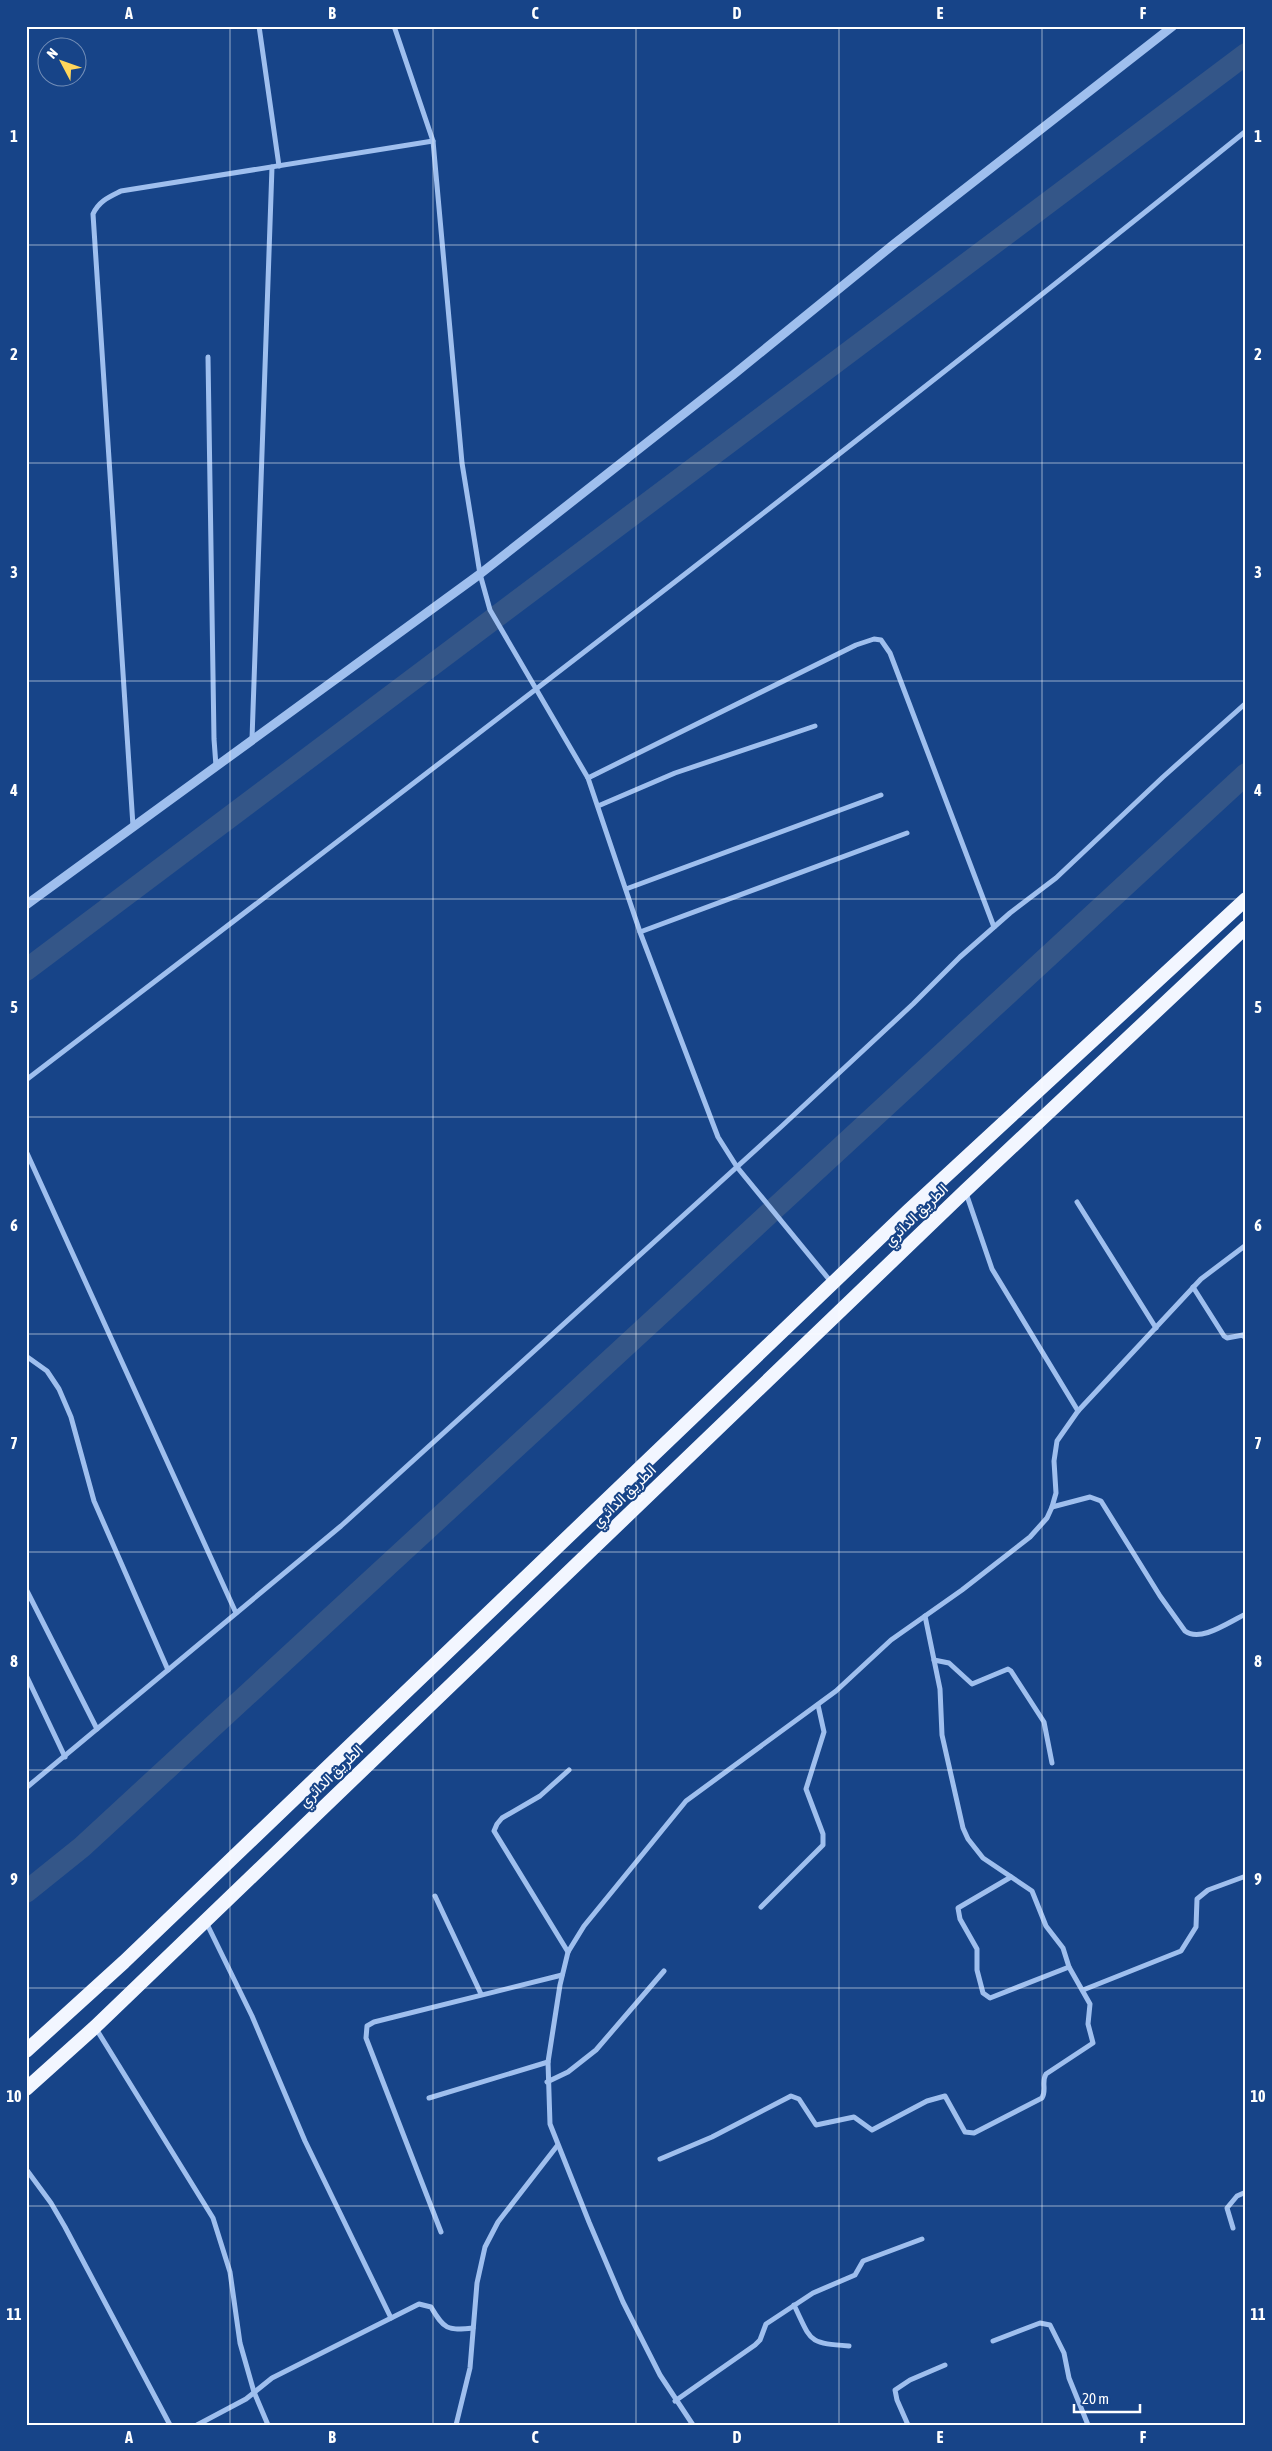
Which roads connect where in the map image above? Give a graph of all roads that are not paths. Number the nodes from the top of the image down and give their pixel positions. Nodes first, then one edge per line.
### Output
1 (259, 26) edge
2 (394, 26) edge
3 (1172, 26) edge
4 (1246, 131) edge
5 (433, 141) junction
6 (279, 166) junction
7 (272, 167) junction
8 (208, 357) dead end
9 (480, 574) junction
10 (536, 689) junction
11 (1246, 703) edge
12 (815, 726) dead end
13 (252, 739) junction
14 (216, 766) junction
15 (588, 778) junction
16 (881, 795) dead end
17 (598, 806) junction
18 (133, 826) junction
19 (907, 832) dead end
20 (626, 889) junction
21 (1246, 899) edge
22 (26, 905) edge
23 (994, 927) junction
24 (1246, 927) edge
25 (640, 932) junction
26 (26, 1080) edge
27 (26, 1151) edge
28 (737, 1167) junction
29 (965, 1190) junction
30 (1077, 1202) dead end
31 (1246, 1245) edge
32 (833, 1284) junction
33 (1192, 1287) junction
34 (1156, 1328) junction
35 (1246, 1338) edge
36 (26, 1356) edge
37 (1078, 1411) junction
38 (1052, 1507) junction
39 (26, 1589) edge
40 (236, 1613) junction
41 (1246, 1614) edge
42 (925, 1616) junction
43 (934, 1660) junction
44 (168, 1670) junction
45 (26, 1676) edge
46 (818, 1705) junction
47 (97, 1729) junction
48 (64, 1757) junction
49 (1052, 1763) dead end
50 (568, 1770) dead end
51 (26, 1788) edge
52 (1246, 1876) edge
53 (1010, 1877) junction
54 (434, 1896) dead end
55 (762, 1907) dead end
56 (206, 1921) junction
57 (568, 1952) junction
58 (1070, 1967) junction
59 (664, 1971) dead end
60 (562, 1974) junction
61 (1084, 1990) junction
62 (481, 1994) junction
63 (95, 2027) junction
64 (26, 2051) edge
65 (548, 2062) junction
66 (547, 2082) junction
67 (26, 2089) edge
68 (429, 2098) dead end
69 (557, 2146) junction
70 (660, 2159) dead end
71 (26, 2169) edge
72 (1246, 2192) edge
73 (1233, 2228) dead end
74 (441, 2232) dead end
75 (922, 2239) dead end
76 (794, 2305) junction
77 (390, 2318) junction
78 (473, 2328) junction
79 (993, 2341) dead end
80 (849, 2346) dead end
81 (945, 2365) dead end
82 (254, 2392) junction
83 (675, 2401) junction
84 (170, 2425) edge
85 (197, 2425) edge
86 (268, 2425) edge
87 (456, 2425) edge
88 (692, 2425) edge
89 (908, 2425) edge
90 (1088, 2425) edge

1 - 6 street
2 - 5 street
3 - 9 street
4 - 10 street
5 - 6 street
5 - 9 street
6 - 7 street
7 - 13 street
7 - 18 street
8 - 14 street
9 - 10 street
9 - 13 street
10 - 15 street
10 - 26 street
11 - 23 street
12 - 17 street
13 - 14 street
14 - 18 street
15 - 17 street
15 - 23 street
16 - 20 street
17 - 20 street
18 - 22 street
19 - 25 street
20 - 25 street
21 - 32 highway, الطريق الدائري
23 - 28 street
24 - 29 highway, الطريق الدائري
25 - 28 street
27 - 40 street
28 - 32 street
28 - 40 street
29 - 37 street
29 - 56 highway, الطريق الدائري
30 - 34 street
31 - 33 street
32 - 64 highway, الطريق الدائري
33 - 34 street
33 - 35 street
34 - 37 street
36 - 44 street
37 - 38 street
38 - 41 street
38 - 42 street
39 - 47 street
40 - 44 street
42 - 43 street
42 - 46 street
43 - 49 street
43 - 53 street
44 - 47 street
45 - 48 street
46 - 55 street
46 - 57 street
47 - 48 street
48 - 51 street
50 - 57 street
52 - 61 street
53 - 58 street
53 - 58 street
54 - 62 street
56 - 63 highway, الطريق الدائري
56 - 77 street
57 - 60 street
58 - 61 street
59 - 66 street
60 - 62 street
60 - 65 street
61 - 70 street
62 - 74 street
63 - 67 highway, الطريق الدائري
63 - 82 street
65 - 66 street
65 - 68 street
66 - 69 street
69 - 78 street
69 - 83 street
71 - 84 street
72 - 73 street
75 - 76 street
76 - 80 street
76 - 83 street
77 - 78 street
77 - 82 street
78 - 87 street
79 - 90 street
81 - 89 street
82 - 85 street
82 - 86 street
83 - 88 street

